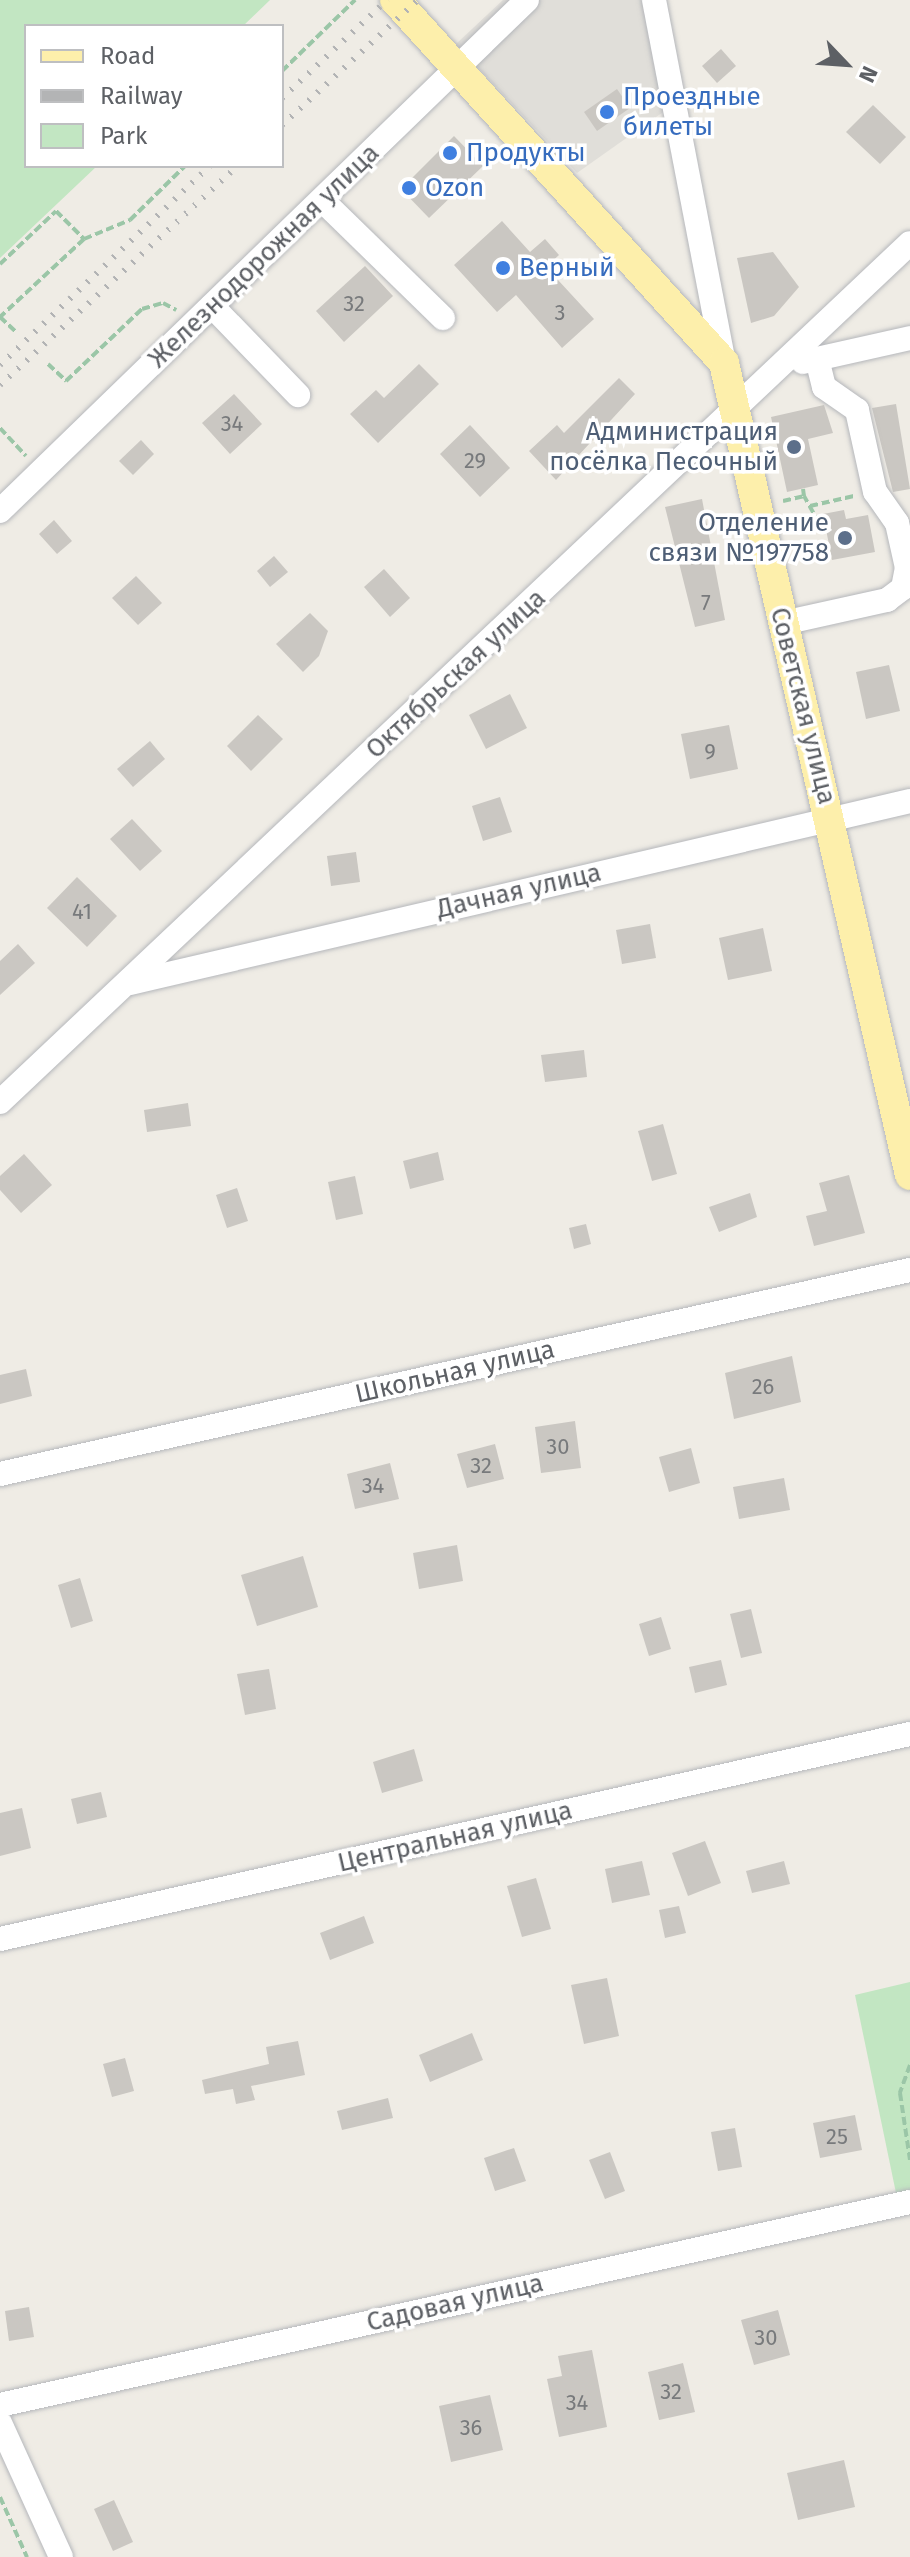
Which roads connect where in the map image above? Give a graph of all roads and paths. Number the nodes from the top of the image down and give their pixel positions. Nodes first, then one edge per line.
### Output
1 (355, 0) edge
2 (527, 0) edge
3 (650, 2) edge
4 (400, 6) edge
5 (456, 68) junction
6 (284, 69) edge
7 (183, 168) edge
8 (322, 200) junction
9 (84, 239) junction
10 (910, 243) edge
11 (0, 264) edge
12 (204, 313) junction
13 (443, 318) dead end
14 (16, 332) dead end
15 (910, 338) edge
16 (817, 359) junction
17 (724, 363) junction
18 (48, 364) dead end
19 (775, 369) junction
20 (298, 395) dead end
21 (734, 411) junction
22 (0, 428) edge
23 (41, 472) junction
24 (803, 489) dead end
25 (875, 492) junction
26 (804, 496) junction
27 (783, 501) dead end
28 (810, 506) junction
29 (0, 511) edge
30 (789, 530) dead end
31 (783, 623) junction
32 (910, 801) edge
33 (830, 817) junction
34 (128, 984) junction
35 (0, 1102) edge
36 (910, 1175) edge
37 (910, 1270) edge
38 (0, 1474) edge
39 (910, 1734) edge
40 (0, 1939) edge
41 (910, 2065) edge
42 (910, 2160) edge
43 (910, 2202) edge
44 (0, 2405) edge
45 (0, 2423) edge
46 (0, 2497) edge
47 (27, 2557) edge
48 (61, 2557) edge

1 - 6 path
2 - 5 street, Железнодорожная улица
3 - 17 street, Советская улица
4 - 5 main road
5 - 8 street, Железнодорожная улица
5 - 17 main road
7 - 9 path
8 - 12 street, Железнодорожная улица
8 - 13 street
9 - 11 path
9 - 14 path
10 - 19 street, Октябрьская улица
12 - 18 path
12 - 20 street
12 - 23 street, Железнодорожная улица
15 - 16 street
16 - 19 street
16 - 25 street
17 - 21 main road, Советская улица
19 - 21 street, Октябрьская улица
21 - 31 main road, Советская улица
21 - 34 street, Октябрьская улица
22 - 23 path
23 - 29 street, Железнодорожная улица
24 - 26 path
25 - 28 path
25 - 31 street
26 - 27 path
26 - 28 path
28 - 30 path
31 - 33 main road, Советская улица
32 - 33 street, Дачная улица
33 - 34 street, Дачная улица
33 - 36 main road, Советская улица
34 - 35 street, Октябрьская улица
37 - 38 street, Школьная улица
39 - 40 street, Центральная улица
41 - 42 path
43 - 44 street, Садовая улица
45 - 48 street
46 - 47 path

